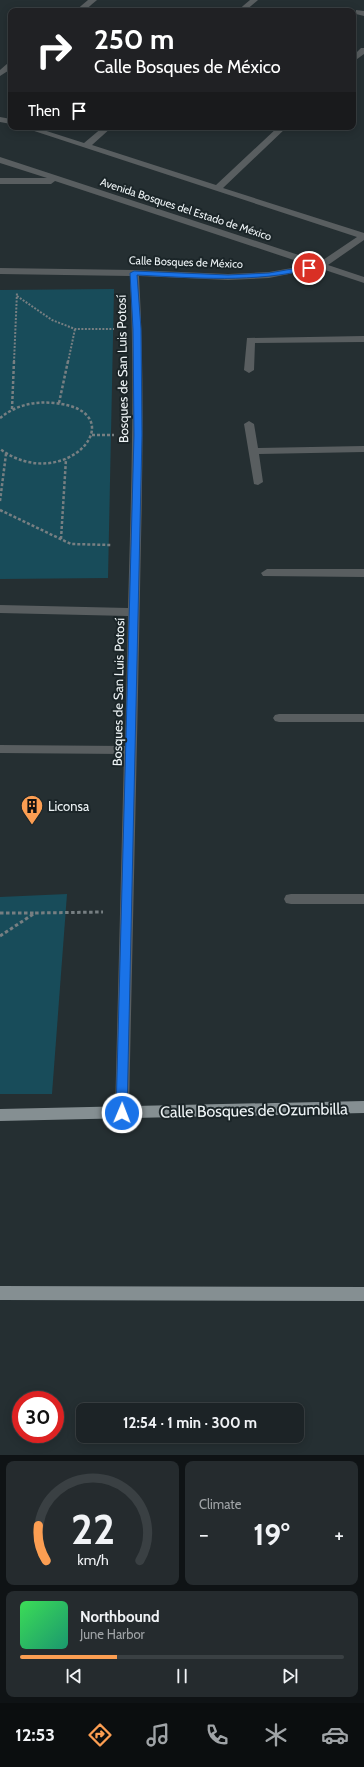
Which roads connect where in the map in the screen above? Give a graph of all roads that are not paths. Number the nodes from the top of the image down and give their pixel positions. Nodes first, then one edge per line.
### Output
1 (93, 0) edge
2 (254, 0) edge
3 (83, 8) edge
4 (245, 8) edge
5 (364, 50) edge
6 (356, 57) edge
7 (8, 67) edge
8 (0, 74) edge
9 (35, 130) edge
10 (105, 130) edge
11 (279, 130) edge
12 (86, 146) junction
13 (0, 160) edge
14 (0, 181) edge
15 (61, 181) junction
16 (218, 188) junction
17 (364, 236) edge
18 (322, 265) junction
19 (0, 271) edge
20 (134, 273) junction
21 (364, 280) edge
22 (364, 339) edge
23 (249, 370) dead end
24 (249, 424) dead end
25 (364, 449) edge
26 (253, 451) junction
27 (258, 482) dead end
28 (267, 573) dead end
29 (364, 573) edge
30 (0, 609) edge
31 (134, 612) junction
32 (279, 718) dead end
33 (364, 718) edge
34 (0, 749) edge
35 (131, 750) junction
36 (291, 899) dead end
37 (364, 899) edge
38 (364, 1107) edge
39 (122, 1113) junction
40 (0, 1115) edge
41 (0, 1293) edge
42 (364, 1294) edge

1 - 3 street
2 - 4 street
5 - 6 street
7 - 8 street
9 - 12 street
10 - 12 street
11 - 16 street
12 - 16 street
13 - 15 street, Avenida Bosques del Estado de México
14 - 15 street
15 - 18 street, Avenida Bosques del Estado de México
16 - 17 street
17 - 18 street
18 - 20 street, Calle Bosques de México
18 - 21 street, Avenida Bosques del Estado de México
19 - 20 street, Calle Bosques de México
20 - 31 street, Bosques de San Luis Potosí
22 - 23 street
24 - 26 street
25 - 26 street
26 - 27 street
28 - 29 street
30 - 31 street
31 - 35 street, Bosques de San Luis Potosí
32 - 33 street
34 - 35 street
35 - 39 street, Bosques de San Luis Potosí
36 - 37 street
38 - 39 main road, Calle Bosques de Ozumbilla
39 - 40 main road, Calle Bosques de Ozumbilla
41 - 42 main road

